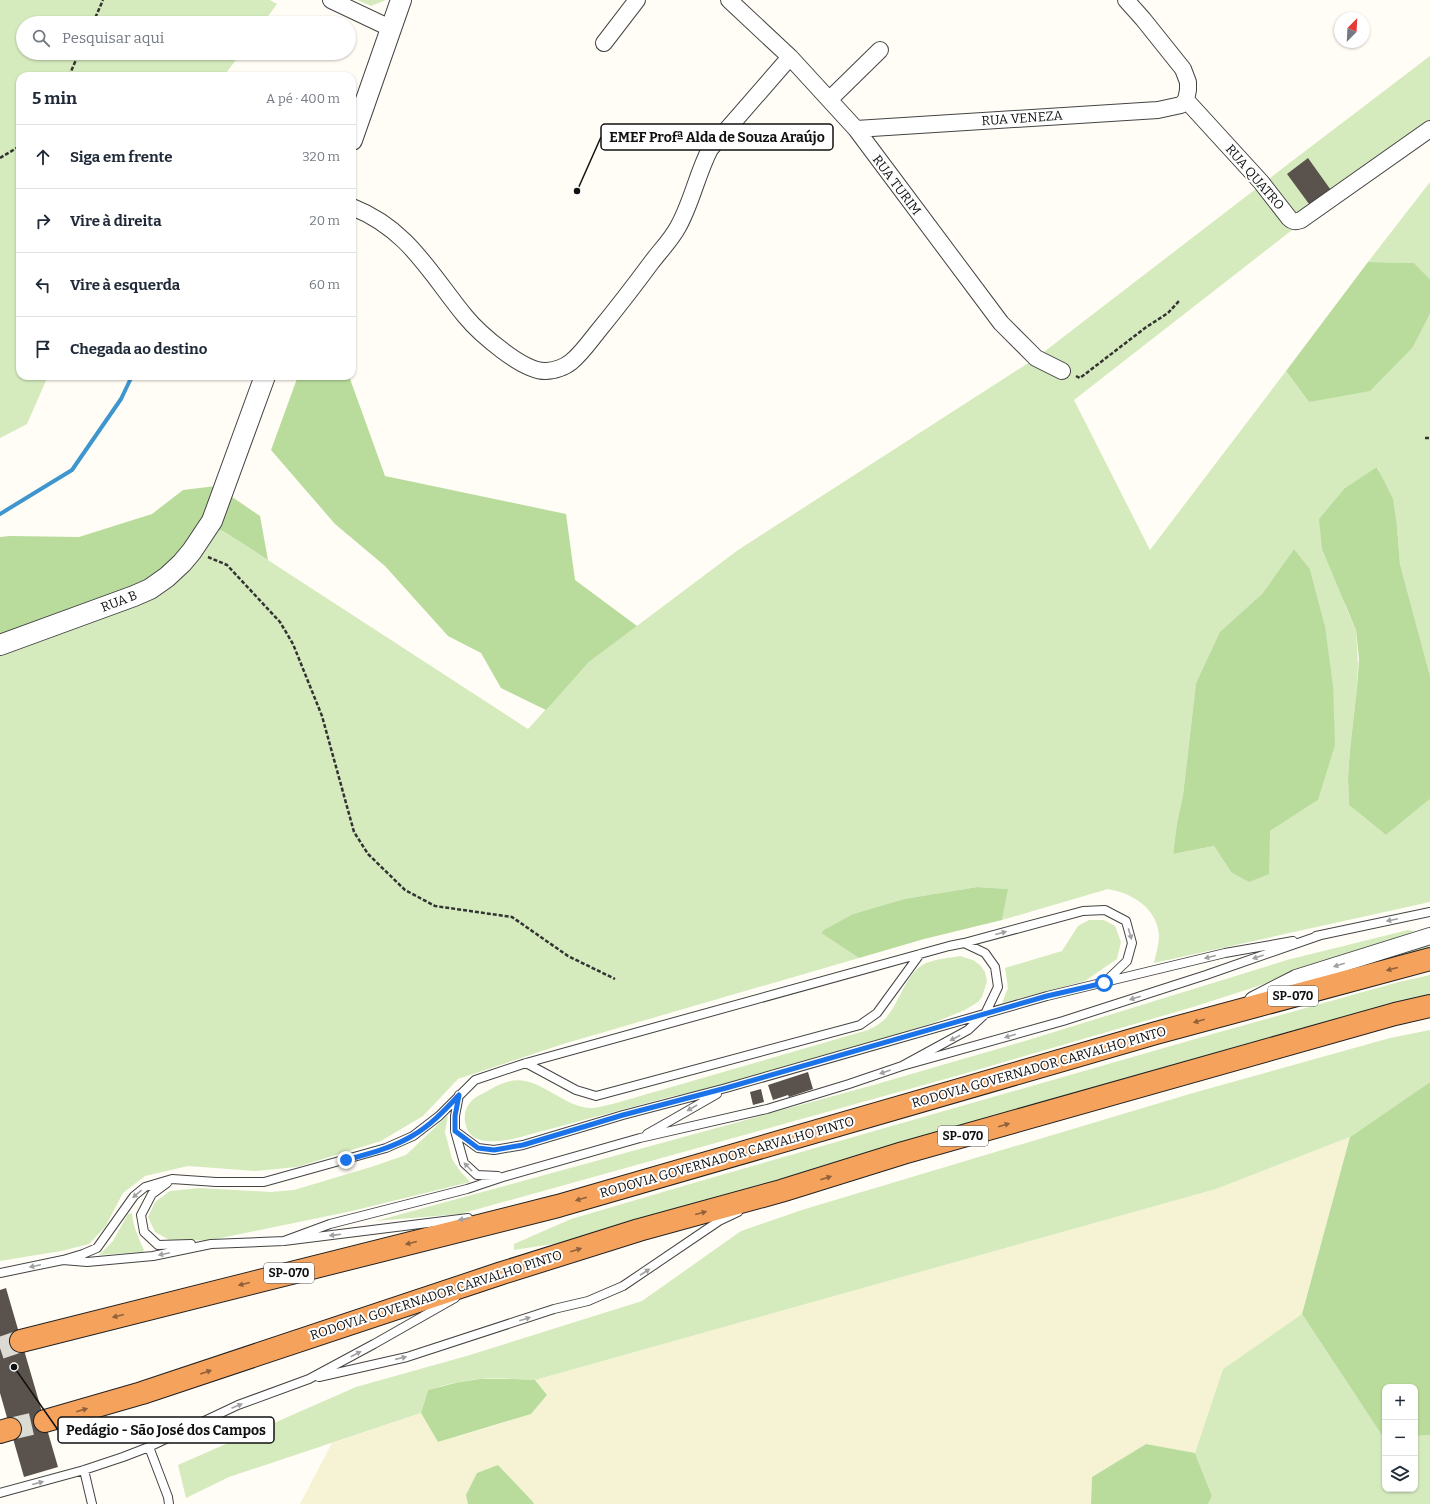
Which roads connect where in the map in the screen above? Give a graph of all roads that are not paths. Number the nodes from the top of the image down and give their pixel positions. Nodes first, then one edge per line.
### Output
1 (331, 0) edge
2 (401, 0) edge
3 (637, 0) edge
4 (728, 0) edge
5 (1126, 0) edge
6 (390, 28) junction
7 (604, 43) dead end
8 (880, 50) dead end
9 (790, 57) junction
10 (830, 100) junction
11 (1186, 100) junction
12 (356, 128) edge
13 (856, 129) junction
14 (1430, 129) edge
15 (356, 209) edge
16 (1062, 371) road end
17 (264, 380) edge
18 (0, 645) edge
19 (1430, 912) edge
20 (1321, 936) junction
21 (1430, 936) edge
22 (964, 943) junction
23 (920, 954) junction
24 (1430, 959) edge
25 (1104, 983) junction
26 (1430, 1006) edge
27 (986, 1014) junction
28 (1225, 1014) junction
29 (526, 1063) junction
30 (902, 1066) junction
31 (726, 1088) junction
32 (459, 1095) junction
33 (455, 1131) junction
34 (640, 1138) junction
35 (503, 1177) junction
36 (172, 1179) junction
37 (781, 1192) junction
38 (558, 1206) junction
39 (284, 1241) junction
40 (211, 1244) junction
41 (63, 1260) junction
42 (0, 1273) edge
43 (499, 1274) junction
44 (22, 1341) tunnel mouth
45 (308, 1379) junction
46 (44, 1421) tunnel mouth
47 (149, 1447) junction
48 (84, 1470) junction
49 (0, 1492) edge
50 (92, 1504) edge
51 (169, 1504) edge

1 - 6 street
2 - 6 street
3 - 7 street
4 - 9 street, RUA TURIM
5 - 11 street
6 - 12 street
8 - 10 street
9 - 10 street, RUA TURIM
9 - 15 street
10 - 13 street, RUA TURIM
11 - 13 street, RUA VENEZA
11 - 14 street, RUA QUATRO
13 - 16 street, RUA TURIM
17 - 18 street, RUA B
19 -> 20 lane
20 -> 25 lane
20 -> 30 lane
21 -> 28 street
22 - 23 lane
22 -> 25 lane
22 - 27 lane
23 - 29 lane
23 - 29 lane
24 -> 28 highway, RODOVIA GOVERNADOR CARVALHO PINTO / SP-070
25 - 27 lane
37 -> 26 highway, RODOVIA GOVERNADOR CARVALHO PINTO / SP-070
27 -> 30 lane
27 - 31 lane
28 -> 38 highway, RODOVIA GOVERNADOR CARVALHO PINTO / SP-070
29 - 32 lane
30 -> 34 lane
31 - 33 lane
31 -> 34 lane
32 - 33 lane
32 - 36 lane
35 -> 33 lane
34 - 35 lane
35 - 39 lane
36 - 40 lane
36 -> 41 lane
43 -> 37 highway, RODOVIA GOVERNADOR CARVALHO PINTO / SP-070
45 -> 37 lane
38 -> 39 lane
38 -> 44 highway, RODOVIA GOVERNADOR CARVALHO PINTO / SP-070
39 - 40 lane
40 -> 41 lane
41 -> 42 lane
45 -> 43 lane
46 -> 43 highway, RODOVIA GOVERNADOR CARVALHO PINTO / SP-070
47 -> 45 lane
47 - 48 lane
47 - 51 lane
49 -> 48 lane
48 - 50 lane

